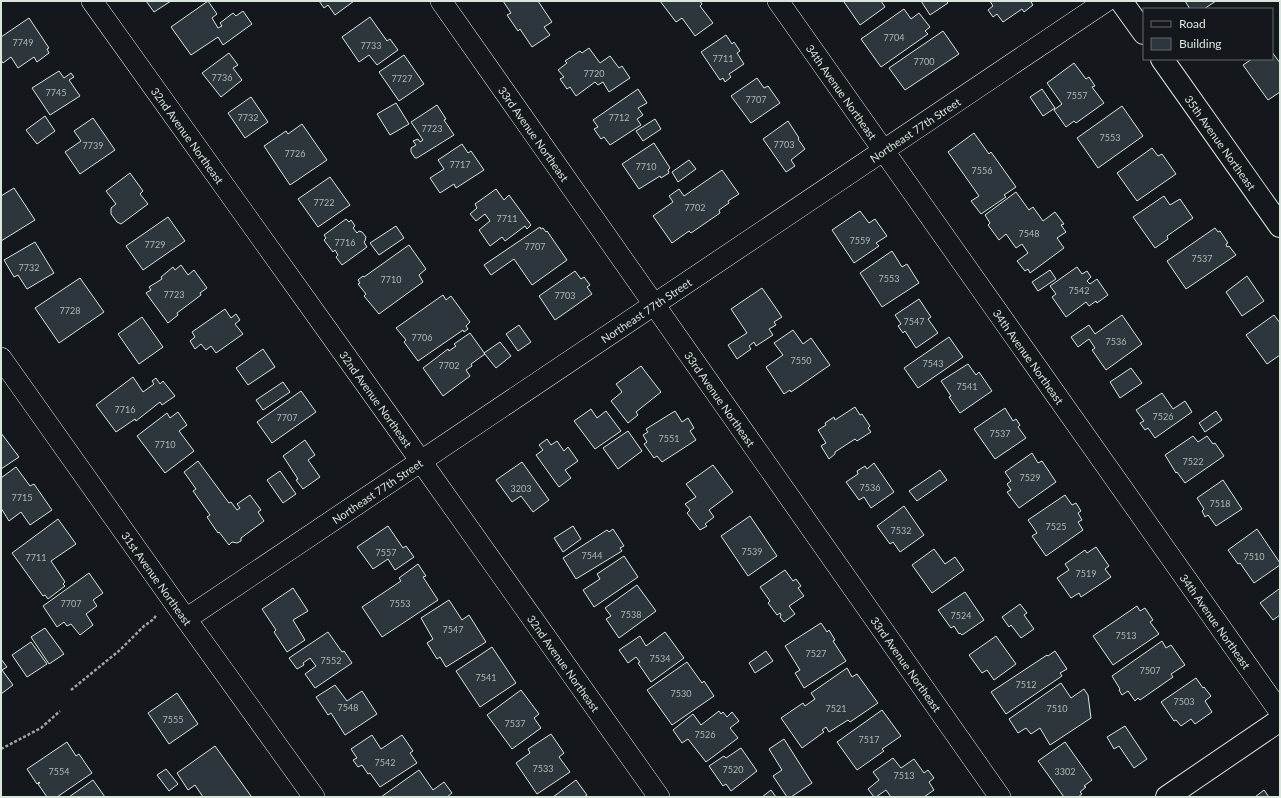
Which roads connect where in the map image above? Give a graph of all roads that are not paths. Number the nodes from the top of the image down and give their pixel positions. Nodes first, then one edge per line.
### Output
1 (92, 1) edge
2 (441, 1) edge
3 (778, 1) edge
4 (1106, 1) edge
5 (1121, 1) edge
6 (1143, 32) edge
7 (1163, 60) edge
8 (883, 151) junction
9 (1280, 226) edge
10 (655, 305) junction
11 (1, 358) edge
12 (422, 461) junction
13 (186, 619) junction
14 (1280, 712) edge
15 (1280, 720) edge
16 (314, 797) edge
17 (659, 797) edge
18 (1000, 797) edge
19 (1167, 797) edge

1 - 12 street, 32nd Avenue Northeast
2 - 10 street, 33rd Avenue Northeast
3 - 8 street, 34th Avenue Northeast
4 - 8 street, Northeast 77th Street
5 - 6 main road
7 - 9 main road, 35th Avenue Northeast
8 - 10 street, Northeast 77th Street
8 - 14 street, 34th Avenue Northeast
10 - 12 street, Northeast 77th Street
10 - 18 street, 33rd Avenue Northeast
11 - 13 street, 31st Avenue Northeast
12 - 13 street, Northeast 77th Street
12 - 17 street, 32nd Avenue Northeast
13 - 16 street, 31st Avenue Northeast
15 - 19 main road

